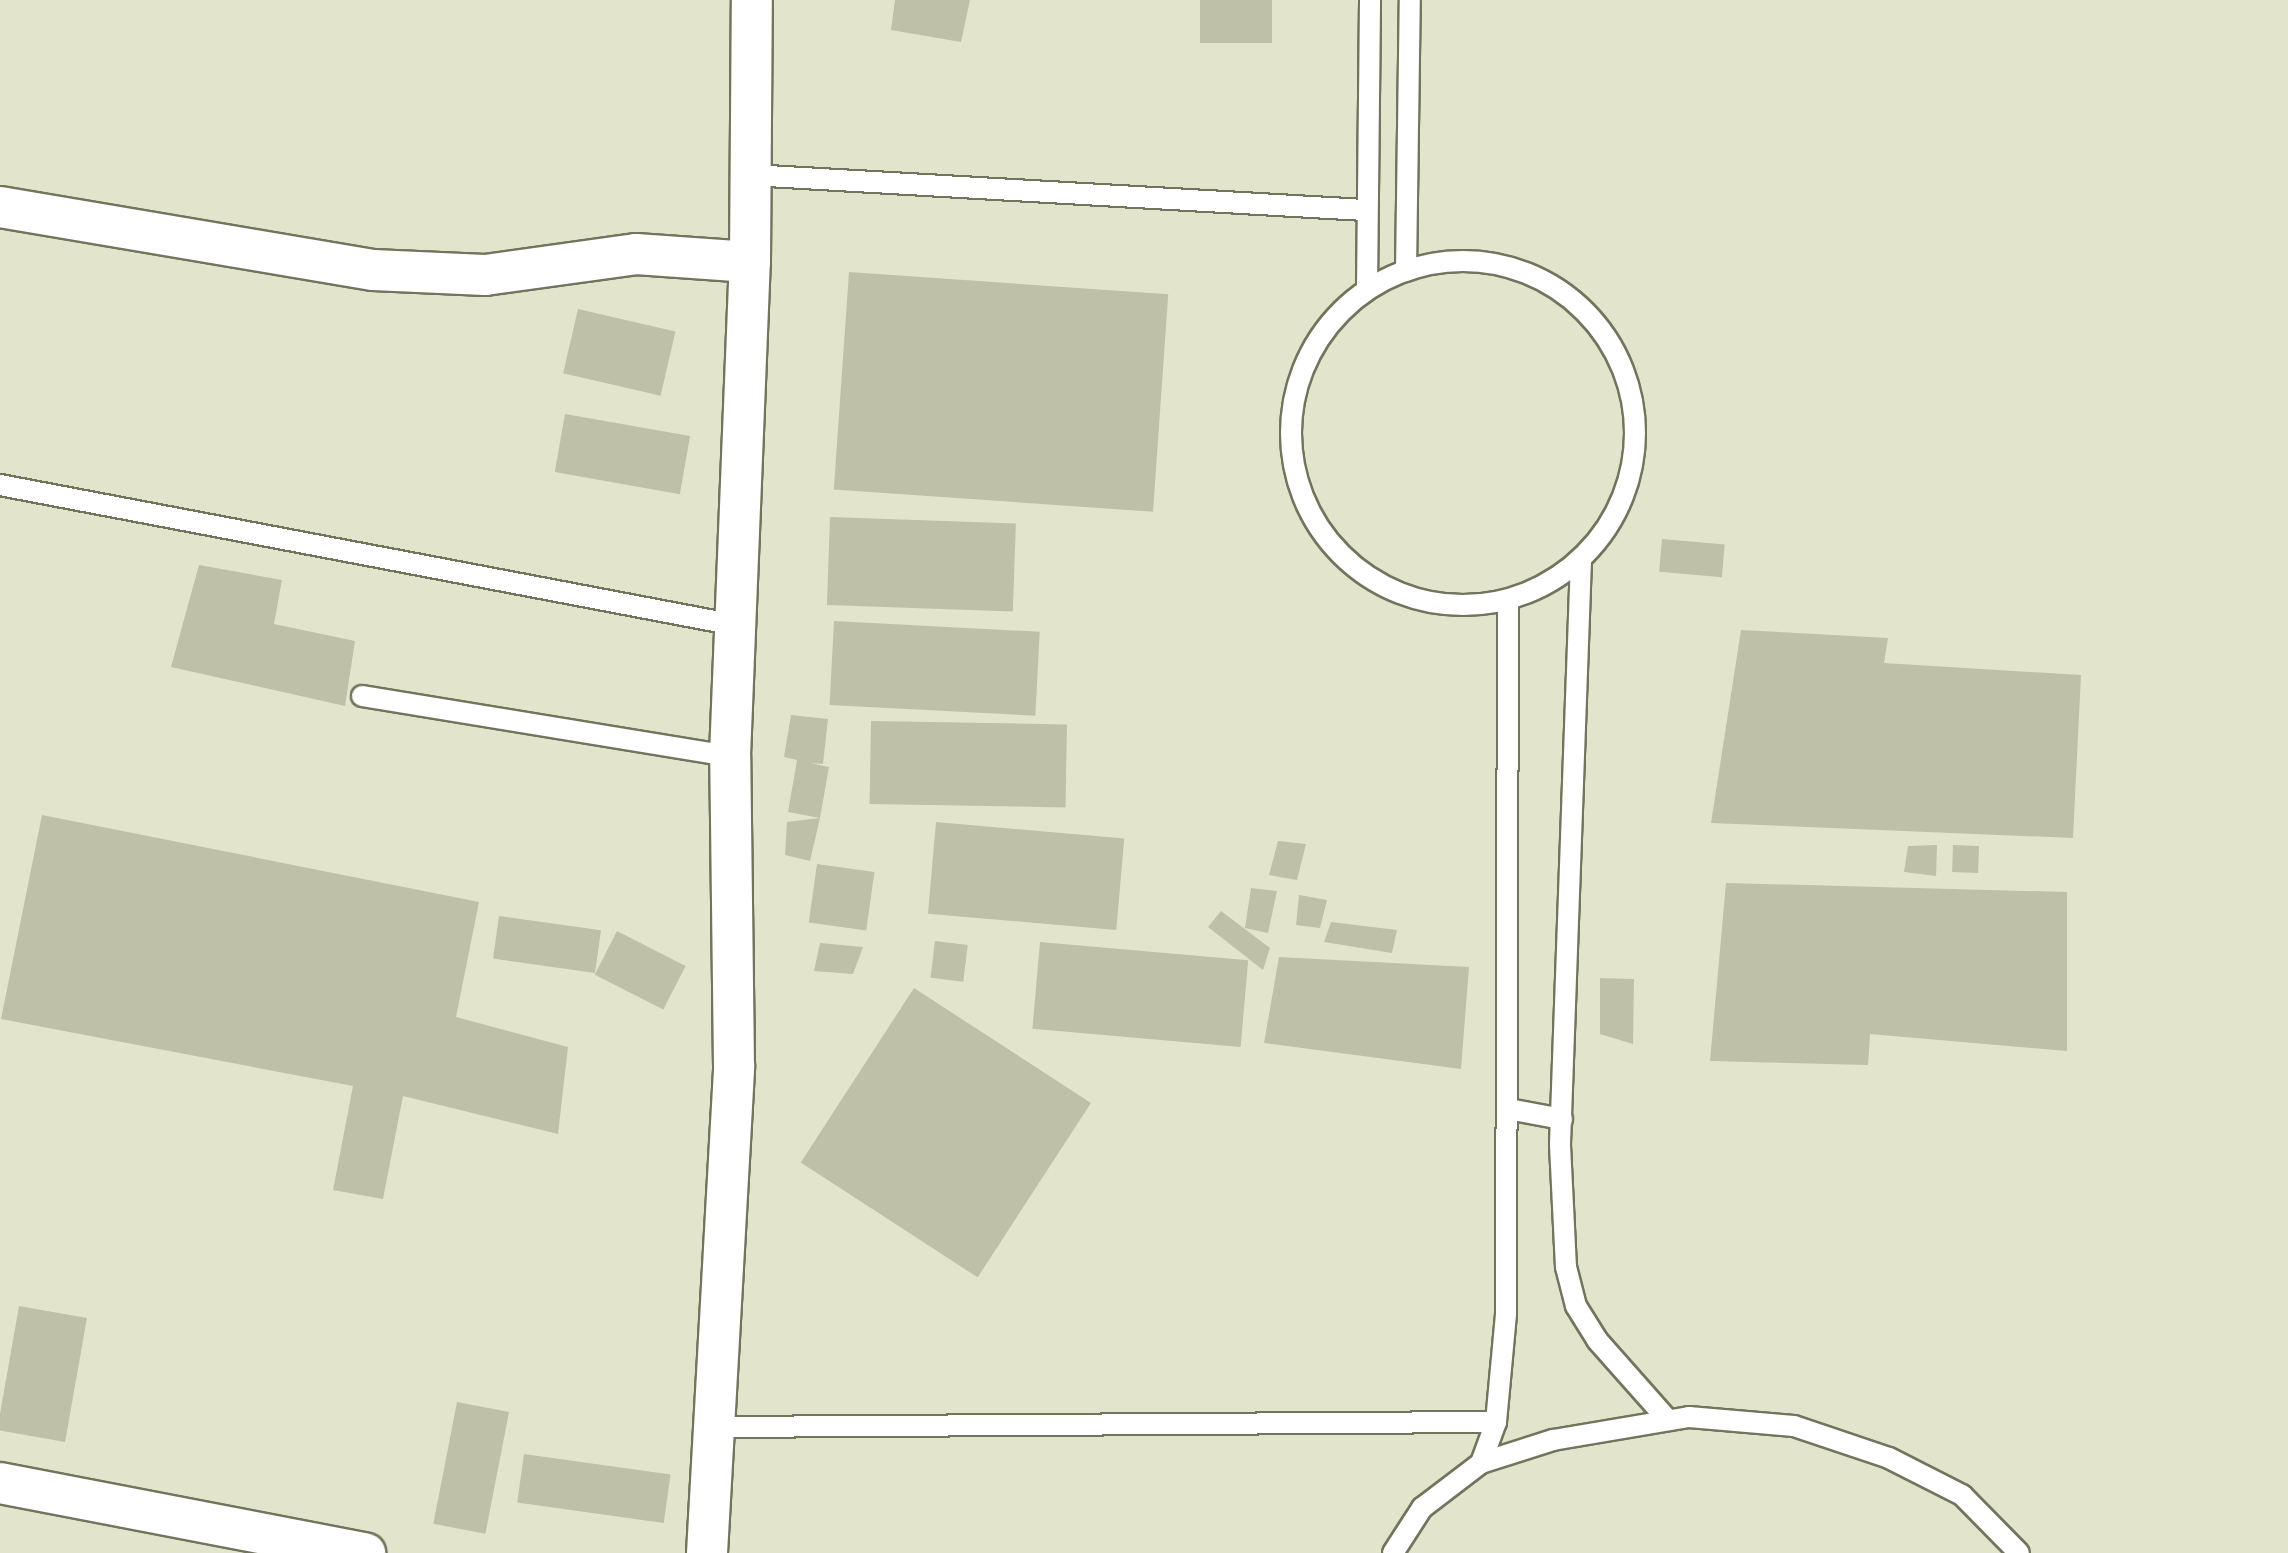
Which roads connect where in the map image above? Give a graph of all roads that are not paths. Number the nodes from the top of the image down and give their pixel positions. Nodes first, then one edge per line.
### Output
1 (752, 0) edge
2 (1370, 0) edge
3 (1410, 0) edge
4 (750, 175) junction
5 (0, 207) edge
6 (1364, 210) junction
7 (750, 262) junction
8 (1406, 271) junction
9 (1367, 289) junction
10 (0, 485) edge
11 (1580, 560) junction
12 (1508, 600) junction
13 (735, 625) junction
14 (362, 696) dead end
15 (730, 756) junction
16 (1508, 1109) junction
17 (1562, 1119) junction
18 (1668, 1420) junction
19 (1496, 1422) junction
20 (717, 1427) junction
21 (1482, 1463) junction
22 (0, 1483) edge
23 (365, 1553) edge
24 (707, 1553) edge
25 (1393, 1553) edge
26 (2019, 1553) edge

1 - 4 street
2 - 6 lane
3 - 8 lane
4 - 6 lane
4 - 7 street
5 - 7 street
6 - 9 lane
7 - 13 street
8 - 9 lane
8 - 11 lane
9 - 12 lane
10 - 13 lane
11 - 12 lane
11 - 17 lane
12 - 16 lane
13 - 15 street
14 - 15 lane
15 - 20 street
16 - 17 lane
16 - 19 lane
17 - 18 lane
18 - 21 lane
18 - 26 lane
19 - 20 lane
19 - 21 lane
20 - 24 street
21 - 25 lane
22 - 23 street

